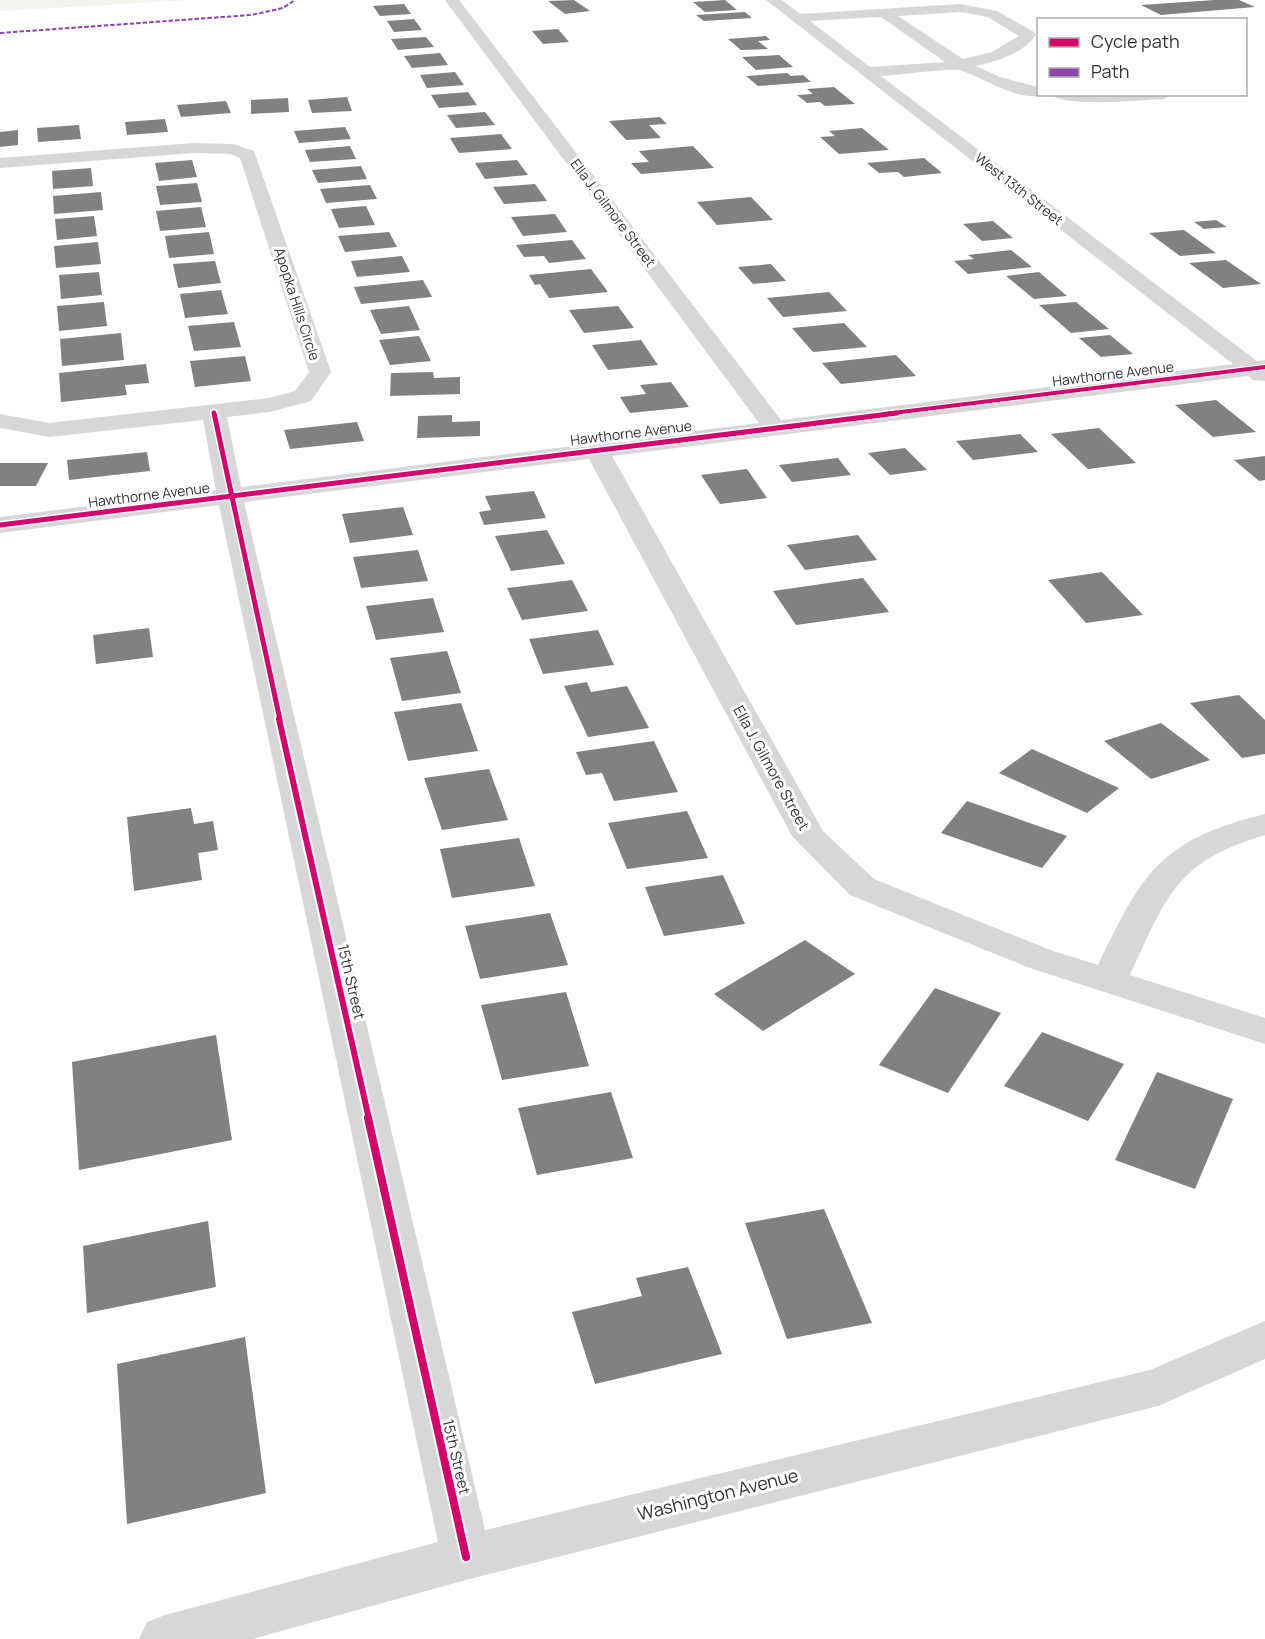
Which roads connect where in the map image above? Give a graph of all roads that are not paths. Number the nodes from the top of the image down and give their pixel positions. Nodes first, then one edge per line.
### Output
1 (452, 0) edge
2 (773, 0) edge
3 (883, 12) junction
4 (796, 18) junction
5 (959, 64) junction
6 (867, 72) junction
7 (1037, 92) edge
8 (1084, 96) edge
9 (1137, 96) edge
10 (0, 163) edge
11 (1261, 372) edge
12 (214, 413) junction
13 (0, 421) edge
14 (774, 427) junction
15 (596, 450) junction
16 (230, 497) junction
17 (0, 525) edge
18 (1265, 824) edge
19 (1109, 980) junction
20 (1265, 1030) edge
21 (1265, 1339) edge
22 (466, 1557) junction
23 (165, 1639) edge

1 - 14 street, Ella J. Gilmore Street
2 - 4 street, West 13th Street
3 - 4 street
3 - 5 street
3 - 5 street
4 - 6 street, West 13th Street
5 - 6 street
5 - 7 street
6 - 11 street, West 13th Street
8 - 9 street
10 - 12 street, Apopka Hills Circle
11 - 14 street, Hawthorne Avenue
12 - 13 street, Apopka Hills Circle
12 - 16 street, 15th Street
14 - 15 street, Hawthorne Avenue
15 - 16 street, Hawthorne Avenue
15 - 19 street, Ella J. Gilmore Street
16 - 17 street, Hawthorne Avenue
16 - 22 street, 15th Street
18 - 19 street
19 - 20 street, Ella J. Gilmore Street
21 - 22 street, Washington Avenue
22 - 23 street, Washington Avenue

